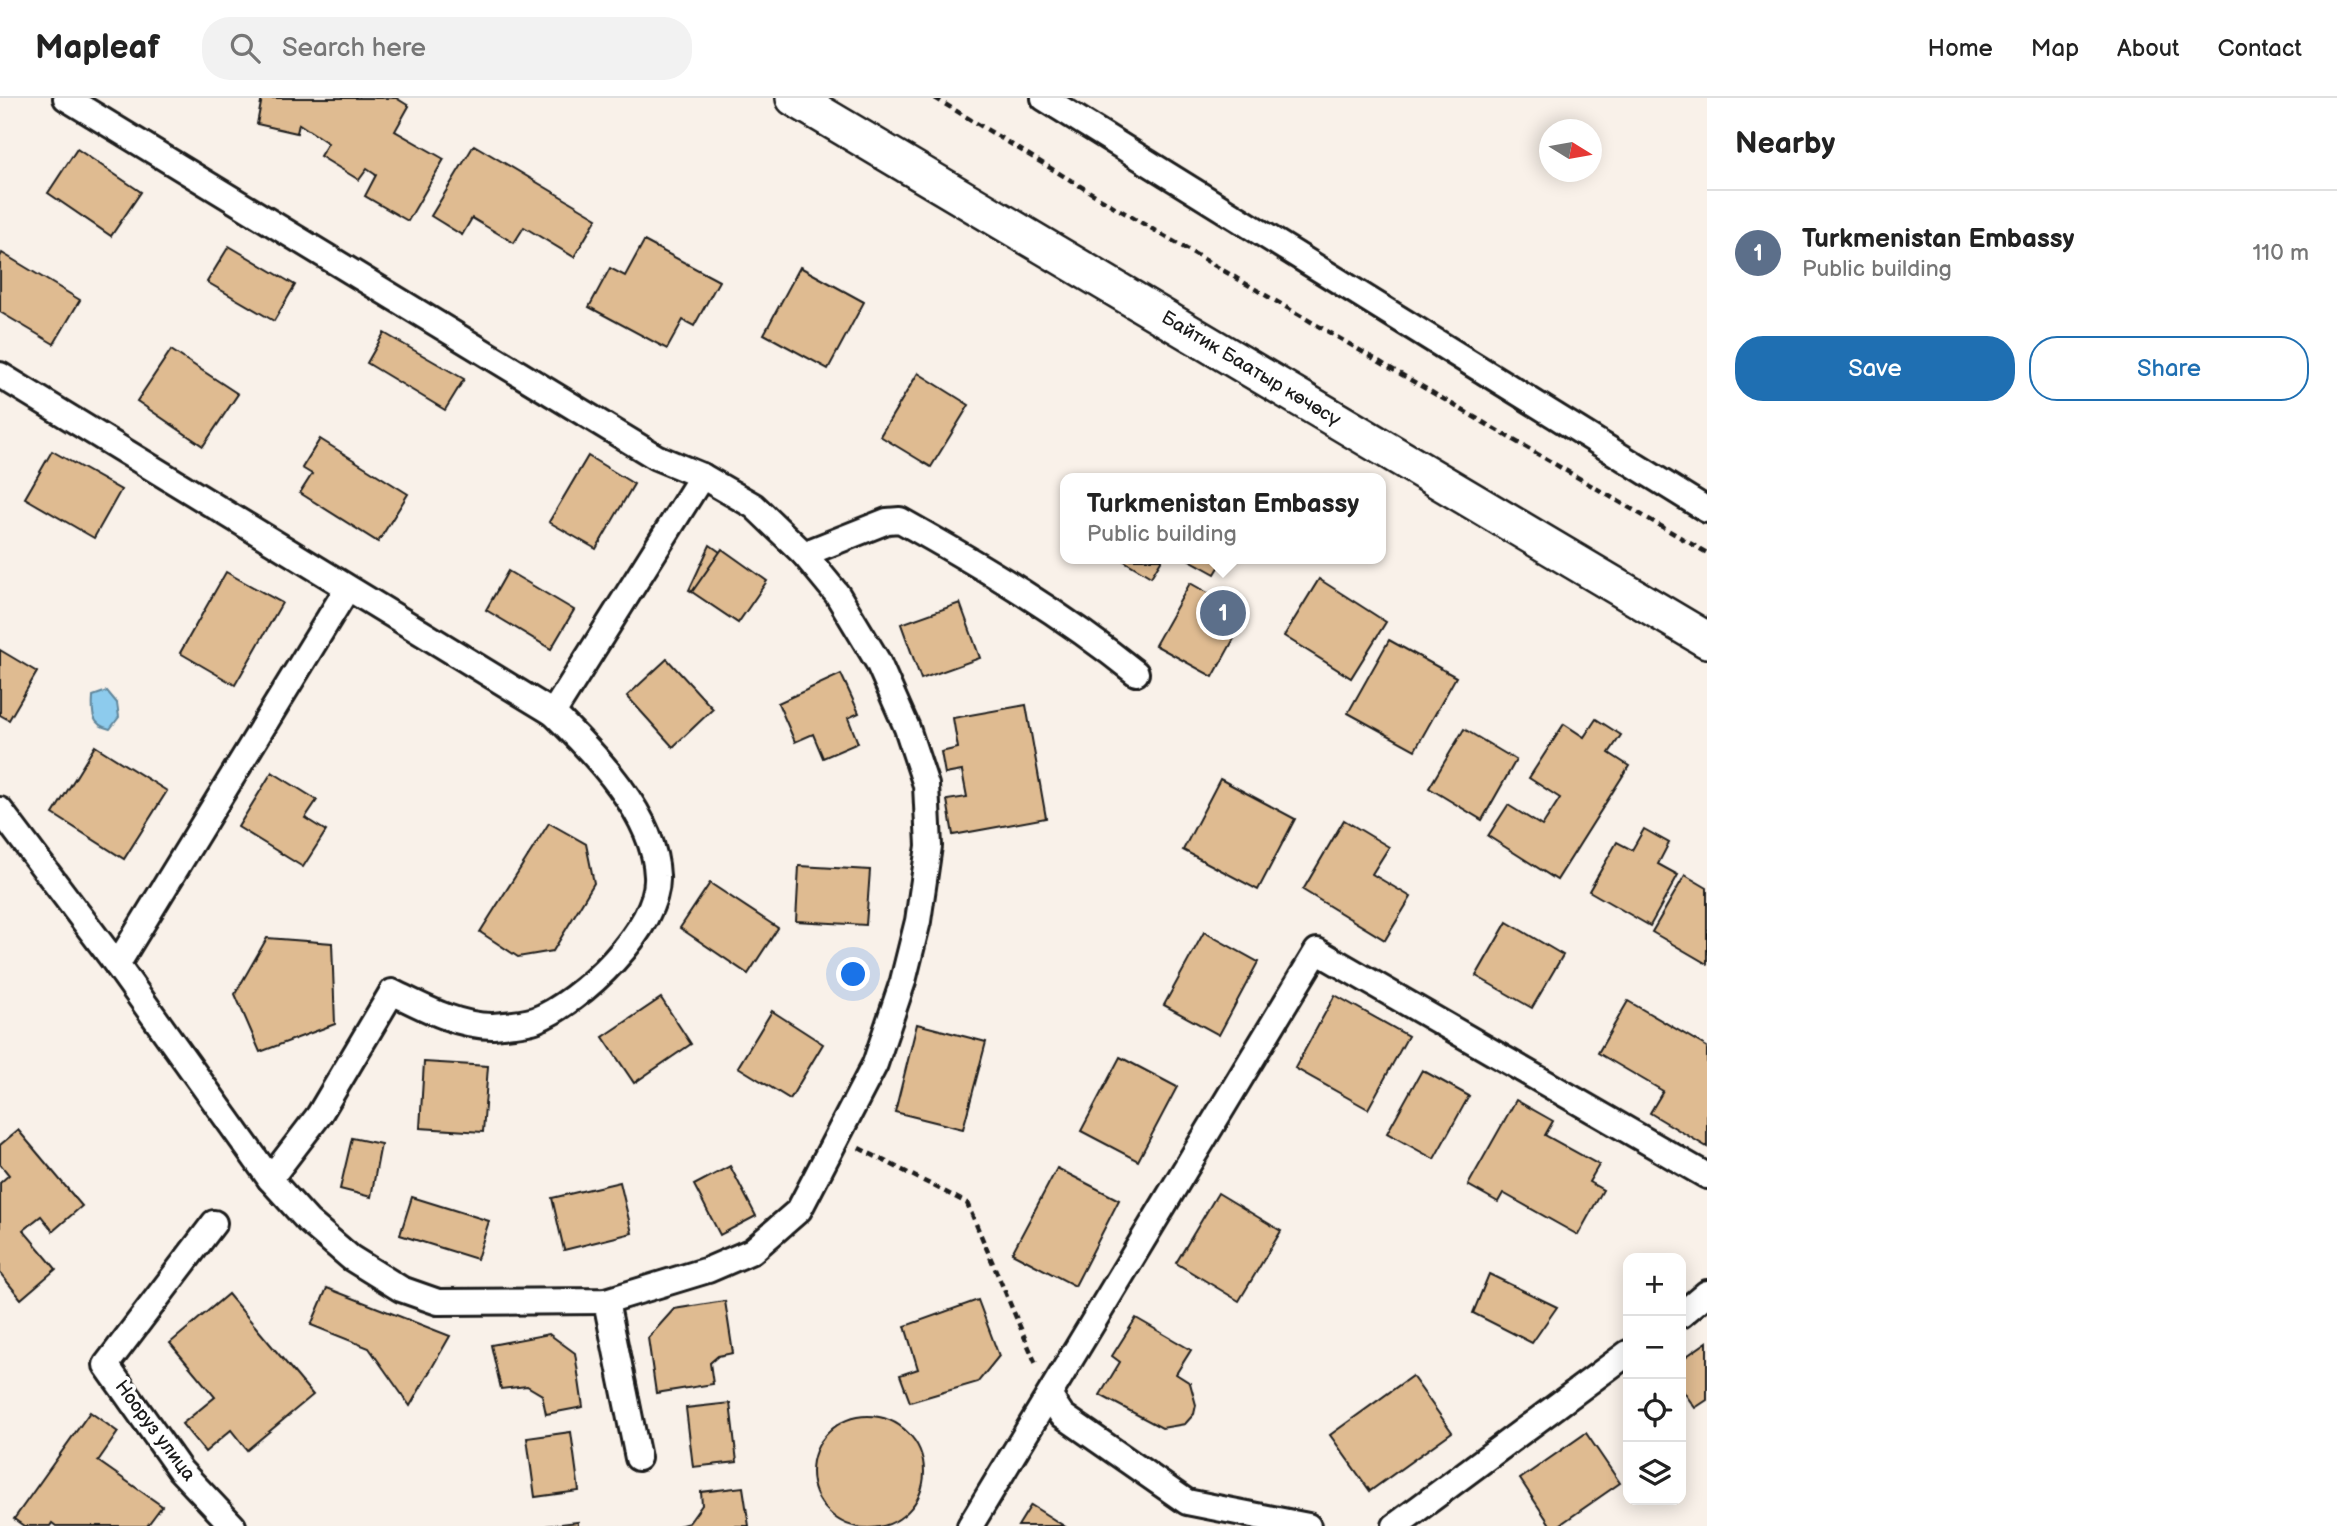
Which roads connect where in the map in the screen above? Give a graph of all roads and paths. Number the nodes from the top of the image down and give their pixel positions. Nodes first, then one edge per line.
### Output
1 (66, 98) edge
2 (794, 98) edge
3 (935, 98) edge
4 (1044, 98) edge
5 (0, 375) edge
6 (702, 476) junction
7 (1707, 510) edge
8 (1707, 553) edge
9 (804, 554) junction
10 (347, 589) junction
11 (1707, 640) edge
12 (1136, 673) dead end
13 (553, 713) junction
14 (0, 810) edge
15 (117, 965) junction
16 (839, 1137) junction
17 (1707, 1176) edge
18 (270, 1179) junction
19 (214, 1223) dead end
20 (1707, 1293) edge
21 (606, 1301) junction
22 (1686, 1311) edge
23 (1623, 1357) edge
24 (1050, 1397) junction
25 (638, 1458) dead end
26 (233, 1526) edge
27 (970, 1526) edge
28 (1308, 1526) edge
29 (1395, 1526) edge

1 - 6 street
2 - 11 main road, Байтик Баатыр көчөсү
3 - 8 path
4 - 7 street
5 - 10 street
6 - 9 street
6 - 13 street
9 - 12 street
9 - 16 street
10 - 13 street
10 - 15 street
13 - 18 street
14 - 15 street
15 - 18 street
16 - 21 street
16 - 24 path
17 - 24 street
18 - 21 street
19 - 26 street, Нооруз улица
20 - 22 street
21 - 25 street
23 - 29 street
24 - 27 street
24 - 28 street

